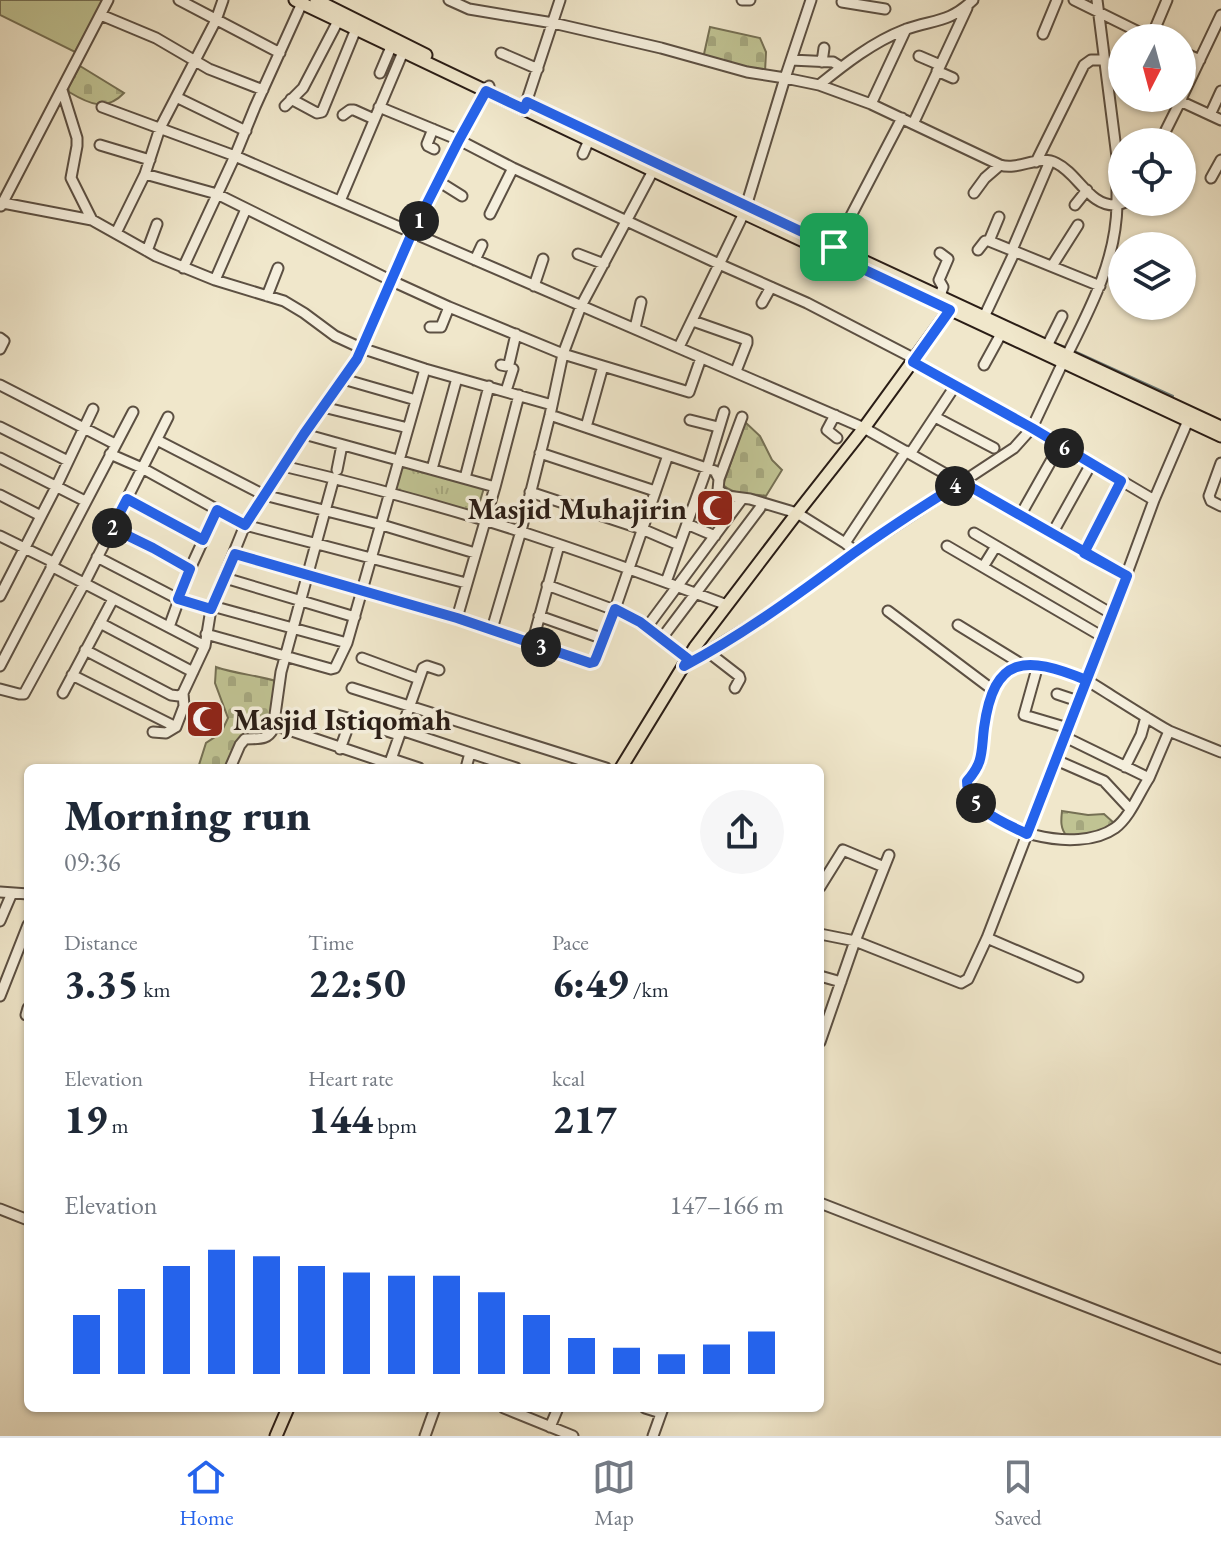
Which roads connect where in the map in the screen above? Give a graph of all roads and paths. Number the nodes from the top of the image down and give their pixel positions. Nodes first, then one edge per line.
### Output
1 (108, 0) edge
2 (179, 0) edge
3 (223, 0) edge
4 (560, 0) edge
5 (742, 0) edge
6 (750, 0) edge
7 (811, 0) edge
8 (1057, 0) edge
9 (1074, 0) edge
10 (1097, 0) edge
11 (1167, 0) edge
12 (301, 1) edge
13 (453, 1) edge
14 (842, 2) dead end
15 (971, 2) edge
16 (869, 3) edge
17 (324, 4) edge
18 (885, 9) dead end
19 (1098, 11) junction
20 (101, 15) junction
21 (1221, 15) edge
22 (340, 17) junction
23 (216, 20) junction
24 (553, 23) junction
25 (1124, 24) edge
26 (1157, 24) edge
27 (358, 26) junction
28 (906, 29) junction
29 (1043, 34) dead end
30 (1210, 38) junction
31 (1221, 42) edge
32 (824, 48) dead end
33 (397, 50) junction
34 (280, 53) junction
35 (501, 53) dead end
36 (919, 56) dead end
37 (1196, 58) edge
38 (791, 60) junction
39 (1105, 60) junction
40 (1200, 60) junction
41 (194, 61) junction
42 (822, 62) junction
43 (841, 67) junction
44 (938, 68) junction
45 (1196, 68) edge
46 (538, 69) junction
47 (380, 73) dead end
48 (785, 78) junction
49 (953, 78) dead end
50 (819, 85) junction
51 (487, 88) junction
52 (62, 90) junction
53 (263, 90) junction
54 (1221, 91) edge
55 (176, 97) junction
56 (528, 100) junction
57 (871, 104) junction
58 (102, 107) dead end
59 (379, 107) junction
60 (1196, 107) edge
61 (343, 115) dead end
62 (1210, 115) junction
63 (902, 118) junction
64 (374, 119) junction
65 (1221, 120) edge
66 (913, 124) junction
67 (160, 128) junction
68 (1113, 128) edge
69 (433, 129) junction
70 (246, 131) junction
71 (459, 140) junction
72 (589, 140) junction
73 (100, 145) dead end
74 (434, 149) dead end
75 (583, 154) dead end
76 (235, 156) junction
77 (150, 160) junction
78 (1221, 160) edge
79 (1050, 161) junction
80 (1036, 162) junction
81 (1000, 165) junction
82 (513, 168) junction
83 (655, 168) junction
84 (145, 174) junction
85 (1211, 178) dead end
86 (438, 181) junction
87 (1087, 190) junction
88 (974, 193) dead end
89 (217, 194) junction
90 (462, 196) dead end
91 (340, 201) junction
92 (747, 204) junction
93 (1108, 204) edge
94 (1, 205) edge
95 (1075, 205) dead end
96 (246, 209) junction
97 (490, 214) dead end
98 (1120, 216) edge
99 (999, 217) dead end
100 (92, 220) junction
101 (627, 220) junction
102 (157, 224) dead end
103 (1078, 225) dead end
104 (116, 233) junction
105 (412, 233) junction
106 (989, 241) junction
107 (482, 245) dead end
108 (836, 245) junction
109 (978, 250) dead end
110 (1013, 250) junction
111 (147, 251) junction
112 (940, 253) dead end
113 (578, 254) dead end
114 (543, 259) dead end
115 (475, 260) junction
116 (604, 264) junction
117 (719, 264) junction
118 (1052, 266) junction
119 (183, 268) junction
120 (278, 268) dead end
121 (215, 280) junction
122 (392, 281) junction
123 (534, 286) junction
124 (1100, 286) junction
125 (771, 287) junction
126 (267, 296) junction
127 (940, 296) junction
128 (641, 302) dead end
129 (762, 303) dead end
130 (581, 306) junction
131 (449, 307) junction
132 (952, 307) junction
133 (986, 313) junction
134 (1062, 316) dead end
135 (693, 321) junction
136 (430, 327) dead end
137 (635, 328) junction
138 (516, 334) junction
139 (1001, 334) junction
140 (0, 338) edge
141 (1047, 346) junction
142 (679, 347) junction
143 (361, 348) junction
144 (0, 349) edge
145 (563, 354) junction
146 (1068, 354) junction
147 (701, 358) junction
148 (914, 361) junction
149 (501, 365) dead end
150 (984, 365) dead end
151 (603, 366) junction
152 (425, 369) junction
153 (513, 369) dead end
154 (736, 371) junction
155 (457, 378) junction
156 (343, 379) junction
157 (0, 385) edge
158 (489, 386) junction
159 (955, 386) junction
160 (506, 391) junction
161 (519, 395) junction
162 (416, 400) junction
163 (323, 407) junction
164 (93, 409) dead end
165 (551, 410) junction
166 (133, 412) dead end
167 (724, 412) dead end
168 (835, 415) junction
169 (168, 417) dead end
170 (742, 417) dead end
171 (935, 417) junction
172 (1189, 417) junction
173 (690, 420) dead end
174 (0, 427) edge
175 (586, 427) junction
176 (718, 427) junction
177 (1221, 427) edge
178 (83, 428) junction
179 (408, 428) junction
180 (864, 428) junction
181 (1032, 428) junction
182 (304, 434) junction
183 (1221, 436) edge
184 (837, 438) dead end
185 (157, 440) junction
186 (342, 445) junction
187 (1060, 445) junction
188 (994, 448) dead end
189 (112, 449) junction
190 (908, 452) junction
191 (540, 453) junction
192 (668, 455) junction
193 (0, 458) edge
194 (68, 461) junction
195 (400, 461) junction
196 (1221, 463) edge
197 (1091, 464) junction
198 (283, 466) junction
199 (142, 468) junction
200 (707, 468) junction
201 (432, 469) junction
202 (336, 474) junction
203 (465, 478) junction
204 (719, 479) junction
205 (1121, 481) junction
206 (962, 482) junction
207 (56, 487) junction
208 (495, 487) junction
209 (655, 491) junction
210 (391, 492) junction
211 (530, 492) junction
212 (0, 495) edge
213 (264, 495) junction
214 (127, 499) junction
215 (742, 499) junction
216 (1154, 500) junction
217 (85, 501) junction
218 (1221, 506) edge
219 (760, 508) dead end
220 (217, 510) junction
221 (323, 511) junction
222 (797, 513) junction
223 (41, 516) junction
224 (1020, 516) junction
225 (486, 520) junction
226 (687, 524) junction
227 (245, 525) junction
228 (382, 525) junction
229 (112, 528) junction
230 (642, 529) junction
231 (521, 531) junction
232 (974, 533) dead end
233 (1052, 534) junction
234 (0, 536) edge
235 (715, 536) junction
236 (203, 540) junction
237 (845, 543) junction
238 (315, 544) junction
239 (559, 545) junction
240 (679, 545) junction
241 (947, 546) dead end
242 (996, 546) junction
243 (25, 548) junction
244 (856, 552) junction
245 (475, 553) junction
246 (1084, 553) junction
247 (235, 554) junction
248 (97, 557) junction
249 (373, 558) junction
250 (52, 564) junction
251 (983, 567) junction
252 (190, 569) junction
253 (629, 569) junction
254 (307, 575) junction
255 (1127, 576) junction
256 (4, 578) edge
257 (225, 578) junction
258 (666, 582) junction
259 (466, 583) junction
260 (84, 584) junction
261 (547, 585) junction
262 (678, 586) junction
263 (363, 590) junction
264 (696, 593) junction
265 (0, 596) edge
266 (113, 599) junction
267 (178, 599) junction
268 (299, 602) junction
269 (727, 605) junction
270 (212, 608) junction
271 (615, 609) junction
272 (888, 611) dead end
273 (1112, 614) junction
274 (539, 616) junction
275 (355, 617) junction
276 (457, 618) junction
277 (100, 623) junction
278 (958, 625) dead end
279 (169, 627) junction
280 (647, 627) junction
281 (292, 629) junction
282 (492, 629) junction
283 (206, 634) junction
284 (1103, 637) junction
285 (662, 638) junction
286 (604, 639) junction
287 (347, 643) junction
288 (532, 644) junction
289 (205, 646) junction
290 (85, 650) junction
291 (708, 652) junction
292 (284, 656) junction
293 (362, 658) dead end
294 (686, 662) junction
295 (1023, 665) junction
296 (1038, 665) junction
297 (0, 666) edge
298 (439, 670) dead end
299 (193, 672) junction
300 (72, 675) junction
301 (419, 679) junction
302 (1086, 680) junction
303 (352, 688) dead end
304 (735, 688) dead end
305 (0, 689) edge
306 (993, 690) junction
307 (63, 693) dead end
308 (183, 693) junction
309 (1057, 694) dead end
310 (1078, 701) junction
311 (409, 706) junction
312 (337, 715) dead end
313 (1146, 717) junction
314 (351, 719) junction
315 (274, 725) junction
316 (176, 727) junction
317 (1169, 731) junction
318 (153, 732) dead end
319 (1066, 732) junction
320 (400, 733) junction
321 (340, 749) junction
322 (1221, 752) edge
323 (470, 753) junction
324 (1056, 760) junction
325 (232, 764) edge
326 (390, 764) edge
327 (467, 764) edge
328 (504, 764) edge
329 (593, 764) edge
330 (623, 764) edge
331 (1125, 767) junction
332 (1149, 778) junction
333 (1130, 809) junction
334 (1027, 834) junction
335 (889, 855) dead end
336 (884, 867) junction
337 (824, 881) edge
338 (0, 892) edge
339 (12, 893) junction
340 (24, 894) edge
341 (0, 921) edge
342 (24, 935) edge
343 (824, 935) edge
344 (987, 938) junction
345 (855, 941) junction
346 (824, 977) edge
347 (1078, 977) dead end
348 (841, 982) junction
349 (0, 996) edge
350 (824, 1023) edge
351 (824, 1205) edge
352 (0, 1209) edge
353 (24, 1218) edge
354 (1221, 1359) edge
355 (286, 1412) edge
356 (434, 1412) edge
357 (514, 1412) edge
358 (539, 1412) edge
359 (661, 1412) edge
360 (536, 1421) junction
361 (554, 1431) edge
362 (426, 1433) edge
363 (276, 1436) edge
364 (440, 1436) edge
365 (573, 1436) edge
366 (653, 1436) edge

1 - 20 street
2 - 23 street
3 - 23 street
4 - 24 street
5 - 6 street
7 - 38 street
8 - 29 street
9 - 19 street
10 - 19 street
11 - 26 street
12 - 17 main road
12 - 34 street
13 - 24 street
14 - 16 street
15 - 28 street
15 - 44 street
16 - 18 street
17 - 22 main road
19 - 25 street
19 - 39 street
20 - 41 street
20 - 52 street
21 - 30 street
22 - 27 main road
22 - 27 street
23 - 34 street
23 - 41 street
24 - 46 street
24 - 48 street
27 - 33 main road
27 - 51 main road
28 - 43 street
28 - 57 street
30 - 31 street
30 - 40 street
32 - 42 street
33 - 47 street
33 - 51 main road
33 - 59 street
34 - 53 street
35 - 46 street
36 - 44 street
37 - 40 street
38 - 42 street
38 - 48 street
39 - 68 street
39 - 80 street
40 - 45 street
41 - 53 street
41 - 55 street
42 - 43 street
43 - 50 street
44 - 49 street
44 - 66 street
46 - 56 street
48 - 50 street
48 - 92 street
50 - 57 street
51 - 56 main road
51 - 71 street
52 - 94 street
52 - 100 street
53 - 70 street
54 - 62 street
55 - 67 street
55 - 70 street
56 - 72 main road
56 - 83 main road
57 - 63 street
58 - 67 street
59 - 64 street
59 - 69 street
60 - 62 street
61 - 64 street
62 - 65 street
63 - 66 street
63 - 108 street
64 - 91 street
66 - 81 street
67 - 76 street
67 - 77 street
69 - 71 street
69 - 74 street
70 - 76 street
71 - 82 street
71 - 86 street
72 - 75 street
72 - 83 main road
73 - 77 street
76 - 89 street
76 - 91 street
77 - 84 street
78 - 85 street
79 - 80 street
79 - 87 street
79 - 110 street
80 - 81 street
81 - 88 street
82 - 97 street
82 - 101 street
83 - 92 main road
83 - 101 street
84 - 89 street
84 - 104 street
86 - 90 street
86 - 105 street
87 - 93 street
87 - 95 street
89 - 96 street
89 - 119 street
91 - 105 street
92 - 108 main road
92 - 117 street
94 - 100 street
96 - 121 street
96 - 122 street
98 - 124 street
99 - 106 street
100 - 104 street
101 - 116 street
101 - 117 street
102 - 111 street
103 - 118 street
104 - 111 street
105 - 115 street
105 - 122 street
106 - 109 street
106 - 110 street
107 - 115 street
108 - 127 main road
108 - 132 main road
110 - 118 street
110 - 133 street
111 - 119 street
112 - 127 street
113 - 116 street
114 - 123 street
115 - 123 street
116 - 130 street
117 - 125 street
117 - 135 street
118 - 124 street
119 - 121 street
120 - 126 street
121 - 126 street
122 - 131 street
122 - 143 street
123 - 130 street
124 - 146 street
125 - 129 street
125 - 148 street
126 - 143 street
127 - 132 main road
128 - 137 street
130 - 137 street
130 - 145 street
131 - 136 street
131 - 138 street
132 - 133 main road
132 - 139 main road
132 - 148 main road
133 - 141 main road
134 - 141 street
135 - 142 street
135 - 154 street
137 - 142 street
138 - 145 street
138 - 149 street
139 - 141 main road
139 - 150 street
140 - 144 street
141 - 146 main road
142 - 147 street
143 - 152 street
143 - 156 street
145 - 151 street
145 - 165 street
146 - 172 main road
146 - 181 street
147 - 151 street
147 - 154 street
148 - 159 street
148 - 180 main road
151 - 175 street
152 - 155 street
152 - 162 street
153 - 160 street
154 - 168 street
155 - 158 street
155 - 201 street
156 - 162 street
156 - 163 street
157 - 178 street
158 - 160 street
158 - 203 street
159 - 171 street
159 - 181 street
160 - 161 street
161 - 165 street
161 - 208 street
162 - 179 street
163 - 179 street
163 - 182 street
164 - 178 street
165 - 175 street
165 - 191 street
166 - 189 street
167 - 176 street
168 - 180 street
168 - 184 street
169 - 185 street
170 - 204 street
171 - 188 street
171 - 190 street
172 - 177 main road
172 - 183 main road
172 - 216 street
173 - 176 street
174 - 194 street
175 - 192 street
176 - 200 street
178 - 189 street
178 - 194 street
179 - 195 street
180 - 190 street
180 - 222 main road
181 - 187 street
181 - 206 street
182 - 186 street
182 - 198 street
185 - 199 street
185 - 213 street
186 - 195 street
186 - 202 street
187 - 197 street
187 - 224 street
189 - 199 street
189 - 217 street
190 - 206 street
190 - 237 street
191 - 209 street
191 - 211 street
192 - 200 street
192 - 209 street
193 - 207 street
194 - 207 street
195 - 201 street
195 - 210 street
196 - 218 street
197 - 205 street
197 - 233 street
198 - 202 street
198 - 213 street
199 - 214 street
199 - 220 street
200 - 204 street
200 - 226 street
201 - 203 street
202 - 210 street
202 - 221 street
203 - 208 street
204 - 215 street
205 - 216 street
205 - 246 street
206 - 224 street
206 - 244 street
207 - 217 street
207 - 223 street
208 - 225 street
209 - 230 street
210 - 225 street
210 - 228 street
211 - 230 street
211 - 231 street
212 - 223 street
213 - 221 street
213 - 227 street
214 - 229 street
214 - 236 street
215 - 222 street
215 - 235 street
216 - 255 street
217 - 250 street
219 - 264 street
220 - 227 street
220 - 236 street
221 - 228 street
221 - 238 street
222 - 237 street
222 - 269 main road
223 - 243 street
224 - 233 street
225 - 231 street
225 - 245 street
226 - 235 street
226 - 240 street
227 - 238 street
227 - 247 street
228 - 245 street
228 - 249 street
229 - 248 street
229 - 252 street
230 - 240 street
230 - 253 street
231 - 239 street
231 - 282 street
232 - 242 street
233 - 246 street
234 - 243 street
235 - 262 street
236 - 252 street
237 - 244 street
238 - 249 street
238 - 254 street
239 - 253 street
239 - 261 street
240 - 258 street
241 - 251 street
242 - 251 street
242 - 273 street
243 - 250 street
243 - 256 street
244 - 291 street
245 - 259 street
246 - 255 street
247 - 254 street
247 - 257 street
248 - 260 street
248 - 267 street
249 - 259 street
249 - 263 street
250 - 260 street
250 - 297 street
251 - 284 street
252 - 267 street
253 - 258 street
253 - 271 street
254 - 263 street
254 - 268 street
255 - 273 street
256 - 265 street
257 - 268 street
257 - 270 street
258 - 262 street
259 - 276 street
260 - 266 street
260 - 305 street
261 - 271 street
261 - 274 street
262 - 264 street
262 - 280 street
263 - 275 street
263 - 276 street
264 - 269 street
264 - 285 street
266 - 277 street
266 - 279 street
267 - 270 street
267 - 279 street
268 - 275 street
268 - 281 street
269 - 294 main road
270 - 281 street
270 - 283 street
271 - 280 street
271 - 286 street
272 - 306 street
273 - 284 street
274 - 286 street
274 - 288 street
275 - 287 street
276 - 282 street
277 - 290 street
277 - 299 street
278 - 295 street
279 - 289 street
280 - 285 street
281 - 287 street
281 - 292 street
282 - 288 street
283 - 289 street
283 - 292 street
284 - 302 street
285 - 294 street
286 - 288 street
287 - 292 street
289 - 299 street
290 - 300 street
290 - 308 street
291 - 294 street
291 - 304 street
292 - 315 street
293 - 301 street
294 - 330 main road
295 - 296 street
295 - 306 street
296 - 302 street
296 - 319 street
298 - 301 street
299 - 308 street
300 - 307 street
300 - 316 street
301 - 311 street
302 - 310 street
302 - 313 street
303 - 311 street
306 - 334 street
308 - 316 street
309 - 310 street
310 - 319 street
311 - 320 street
311 - 329 street
312 - 314 street
313 - 317 street
313 - 331 street
314 - 320 street
314 - 321 street
315 - 321 street
315 - 325 street
316 - 318 street
317 - 322 street
317 - 332 street
319 - 324 street
319 - 331 street
320 - 323 street
320 - 326 street
321 - 326 street
323 - 327 street
323 - 328 street
324 - 333 street
324 - 334 street
331 - 332 street
332 - 333 street
333 - 334 street
334 - 344 street
335 - 336 street
336 - 337 street
336 - 345 street
338 - 339 street
339 - 340 street
339 - 341 street
342 - 349 street
343 - 345 street
344 - 345 street
344 - 347 street
345 - 348 street
346 - 348 street
348 - 350 street
351 - 354 street
352 - 353 street
355 - 363 main road
356 - 362 street
357 - 360 street
358 - 360 street
359 - 366 street
360 - 361 street
361 - 365 street
362 - 364 street

